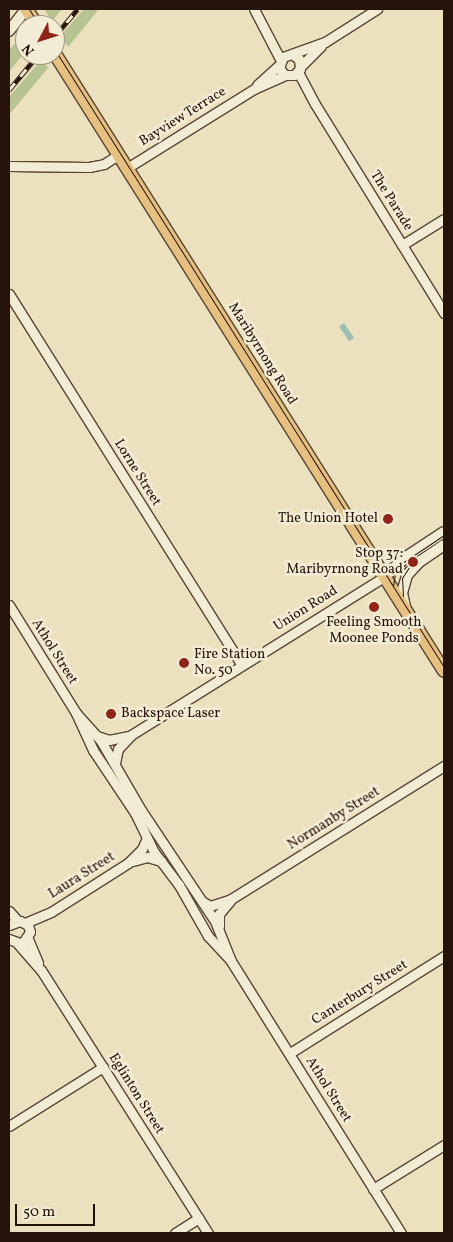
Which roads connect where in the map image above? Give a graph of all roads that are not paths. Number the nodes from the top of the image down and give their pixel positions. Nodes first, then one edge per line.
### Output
1 (26, 9) edge
2 (254, 9) edge
3 (378, 9) edge
4 (9, 31) edge
5 (325, 42) junction
6 (285, 58) junction
7 (62, 65) edge
8 (294, 72) junction
9 (254, 89) junction
10 (118, 155) junction
11 (9, 166) edge
12 (127, 168) junction
13 (444, 219) edge
14 (402, 245) junction
15 (9, 294) edge
16 (444, 313) edge
17 (444, 532) edge
18 (444, 545) edge
19 (426, 556) junction
20 (404, 558) junction
21 (376, 561) junction
22 (390, 574) junction
23 (9, 605) edge
24 (406, 608) junction
25 (242, 665) junction
26 (444, 671) edge
27 (76, 713) junction
28 (139, 730) junction
29 (106, 742) junction
30 (95, 754) junction
31 (114, 758) junction
32 (103, 766) junction
33 (444, 766) edge
34 (147, 841) junction
35 (166, 847) junction
36 (128, 863) junction
37 (164, 863) junction
38 (238, 895) junction
39 (207, 905) junction
40 (9, 911) edge
41 (51, 912) junction
42 (198, 918) junction
43 (21, 922) junction
44 (217, 923) junction
45 (9, 925) edge
46 (206, 932) junction
47 (29, 935) junction
48 (12, 942) edge
49 (444, 956) edge
50 (231, 961) junction
51 (41, 970) junction
52 (290, 1053) junction
53 (103, 1067) junction
54 (9, 1126) edge
55 (444, 1145) edge
56 (374, 1189) junction
57 (198, 1218) junction
58 (176, 1233) edge
59 (208, 1233) edge
60 (401, 1233) edge

1 - 4 street
2 - 6 street
3 - 5 street, Bayview Terrace
5 - 6 street, Bayview Terrace
5 - 8 street, Bayview Terrace
6 - 8 street
6 - 8 street
6 - 9 street, Bayview Terrace
7 - 10 main road, Maribyrnong Road
8 - 9 street, Bayview Terrace
8 - 14 street, The Parade
9 - 12 street, Bayview Terrace
10 - 11 street
10 - 12 main road, Maribyrnong Road
12 - 21 main road, Maribyrnong Road
13 - 14 street
14 - 16 street, The Parade
15 - 25 street, Lorne Street
17 - 20 street, Union Road
18 - 19 street, Union Road
19 - 22 street, Union Road
19 - 24 street, Union Road
20 - 21 street, Union Road
20 - 22 street, Union Road
21 - 22 main road, Maribyrnong Road
22 - 24 main road, Maribyrnong Road
22 - 25 street, Union Road
23 - 27 street, Athol Street
24 - 26 main road, Maribyrnong Road
25 - 28 street, Union Road
27 - 29 street, Athol Street
27 - 30 street, Athol Street
28 - 29 street, Union Road
28 - 31 street, Union Road
29 - 30 street
29 - 31 street, Athol Street
30 - 32 street, Athol Street
31 - 32 street, Union Road
31 - 35 street, Athol Street
32 - 34 street, Athol Street
33 - 38 street, Normanby Street
34 - 35 street
34 - 36 street, Laura Street
34 - 37 street, Athol Street
35 - 39 street, Athol Street
36 - 37 street, Laura Street
36 - 41 street, Laura Street
37 - 42 street, Athol Street
38 - 39 street, Normanby Street
38 - 44 street, Normanby Street
39 - 42 street
39 - 44 street, Athol Street
40 - 43 street
41 - 43 street, Laura Street
41 - 47 street, Laura Street
42 - 46 street, Athol Street
43 - 45 street, Laura Street
43 - 47 street, Eglinton Street
44 - 46 street, Normanby Street
44 - 50 street, Athol Street
46 - 50 street, Athol Street
47 - 48 street, Laura Street
47 - 51 street, Eglinton Street
48 - 51 street, Eglinton Street
49 - 52 street, Canterbury Street
50 - 52 street, Athol Street
51 - 53 street, Eglinton Street
52 - 56 street, Athol Street
53 - 54 street
53 - 57 street, Eglinton Street
55 - 56 street
56 - 60 street, Athol Street
57 - 58 street
57 - 59 street, Eglinton Street

